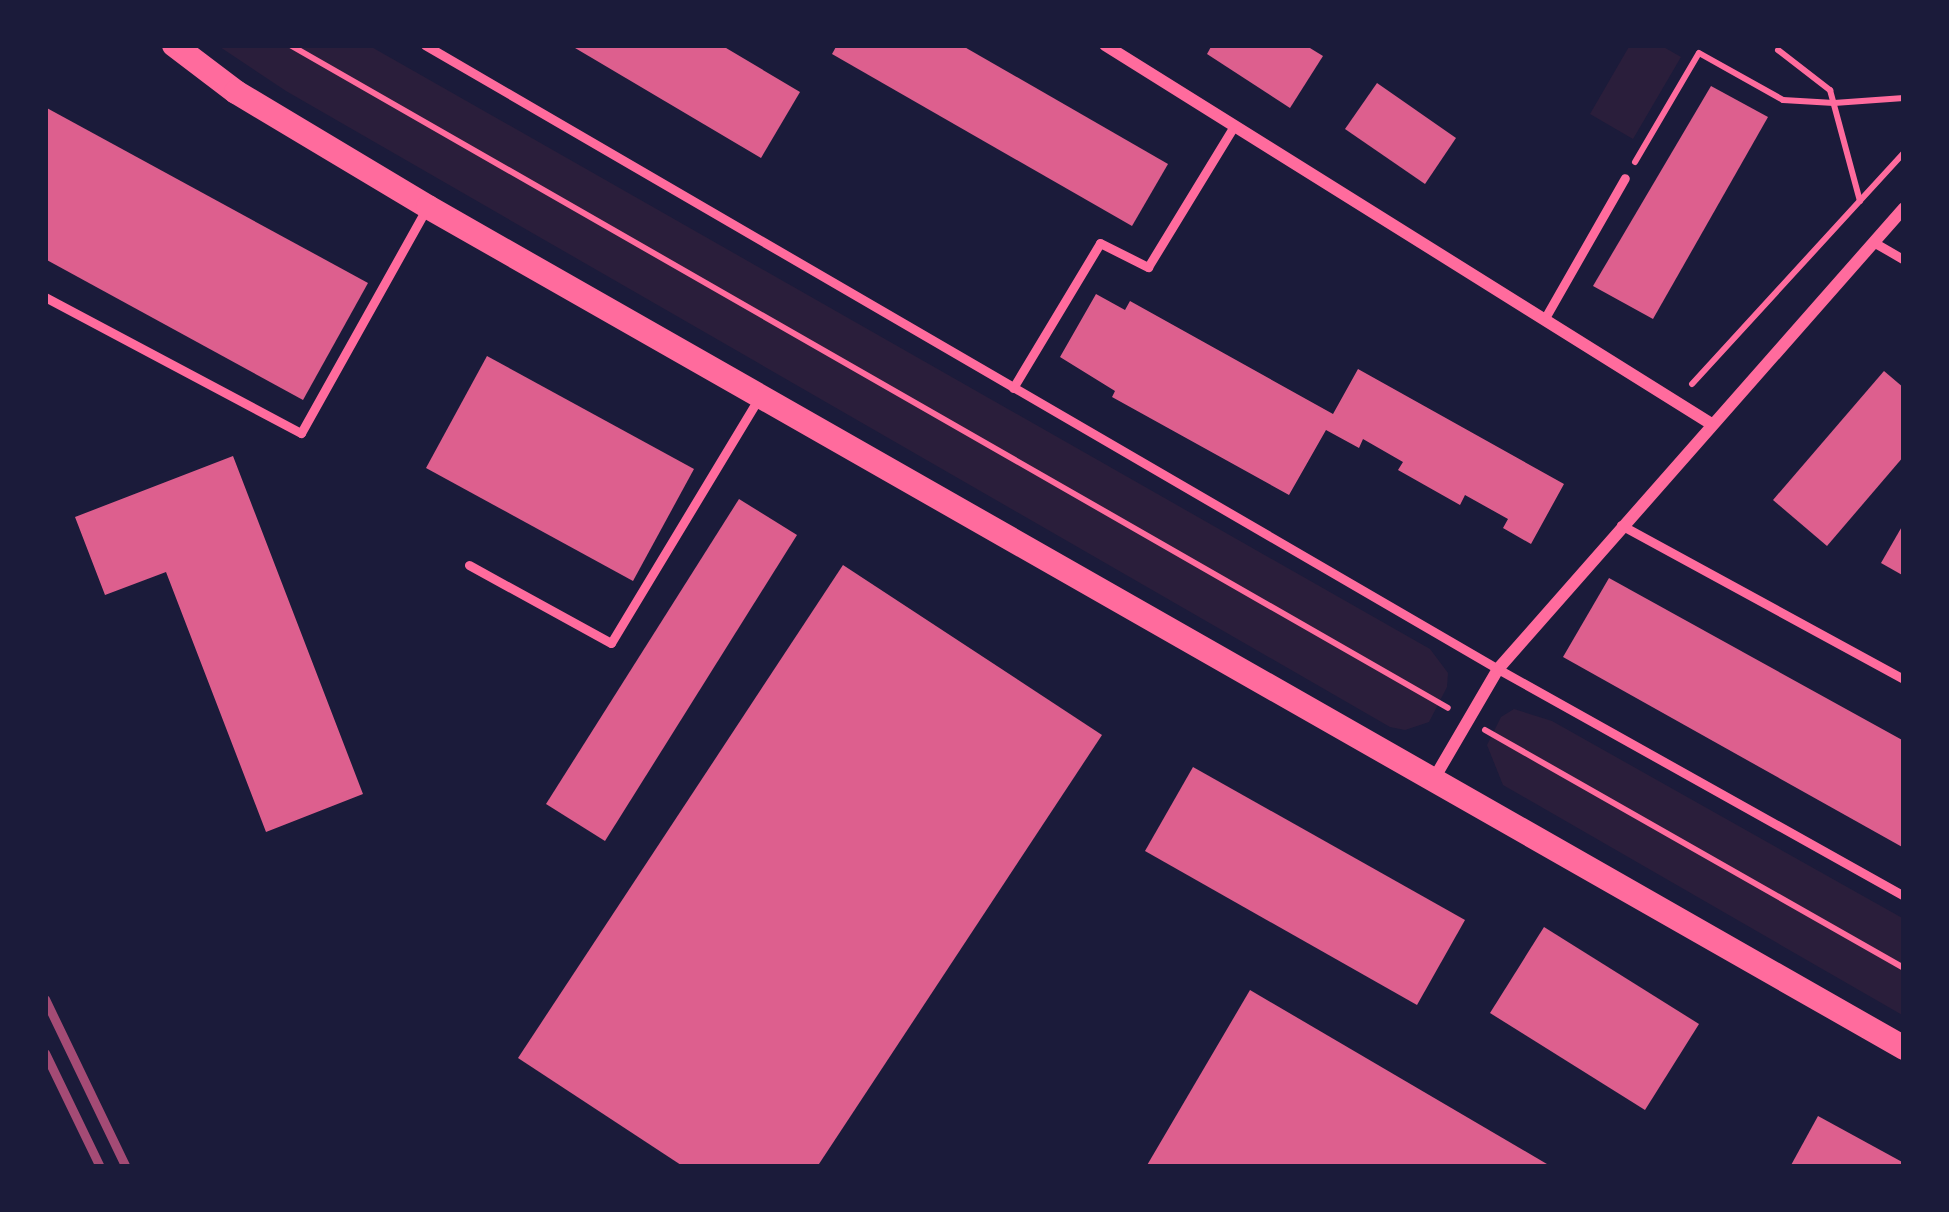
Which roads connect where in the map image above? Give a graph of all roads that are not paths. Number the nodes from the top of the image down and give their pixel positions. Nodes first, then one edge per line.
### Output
1 (174, 45) edge
2 (425, 45) edge
3 (1105, 45) edge
4 (1234, 126) junction
5 (1625, 178) road end
6 (428, 207) junction
7 (1904, 208) edge
8 (1875, 243) junction
9 (1904, 260) edge
10 (45, 297) edge
11 (1545, 318) junction
12 (1013, 388) junction
13 (762, 394) junction
14 (1710, 423) junction
15 (1621, 525) junction
16 (469, 565) dead end
17 (1498, 669) junction
18 (1904, 679) edge
19 (1435, 777) junction
20 (1904, 896) edge
21 (1904, 1048) edge

1 - 6 main road
2 - 12 lane
3 - 4 street
4 - 11 street
4 - 12 lane
5 - 11 lane
6 - 10 lane
6 - 13 main road
7 - 8 street
8 - 9 lane
8 - 14 street
11 - 14 street
12 - 17 lane
13 - 16 lane
13 - 19 main road
14 - 15 street
15 - 17 street
15 - 18 lane
17 - 19 street
17 - 20 lane
19 - 21 main road

